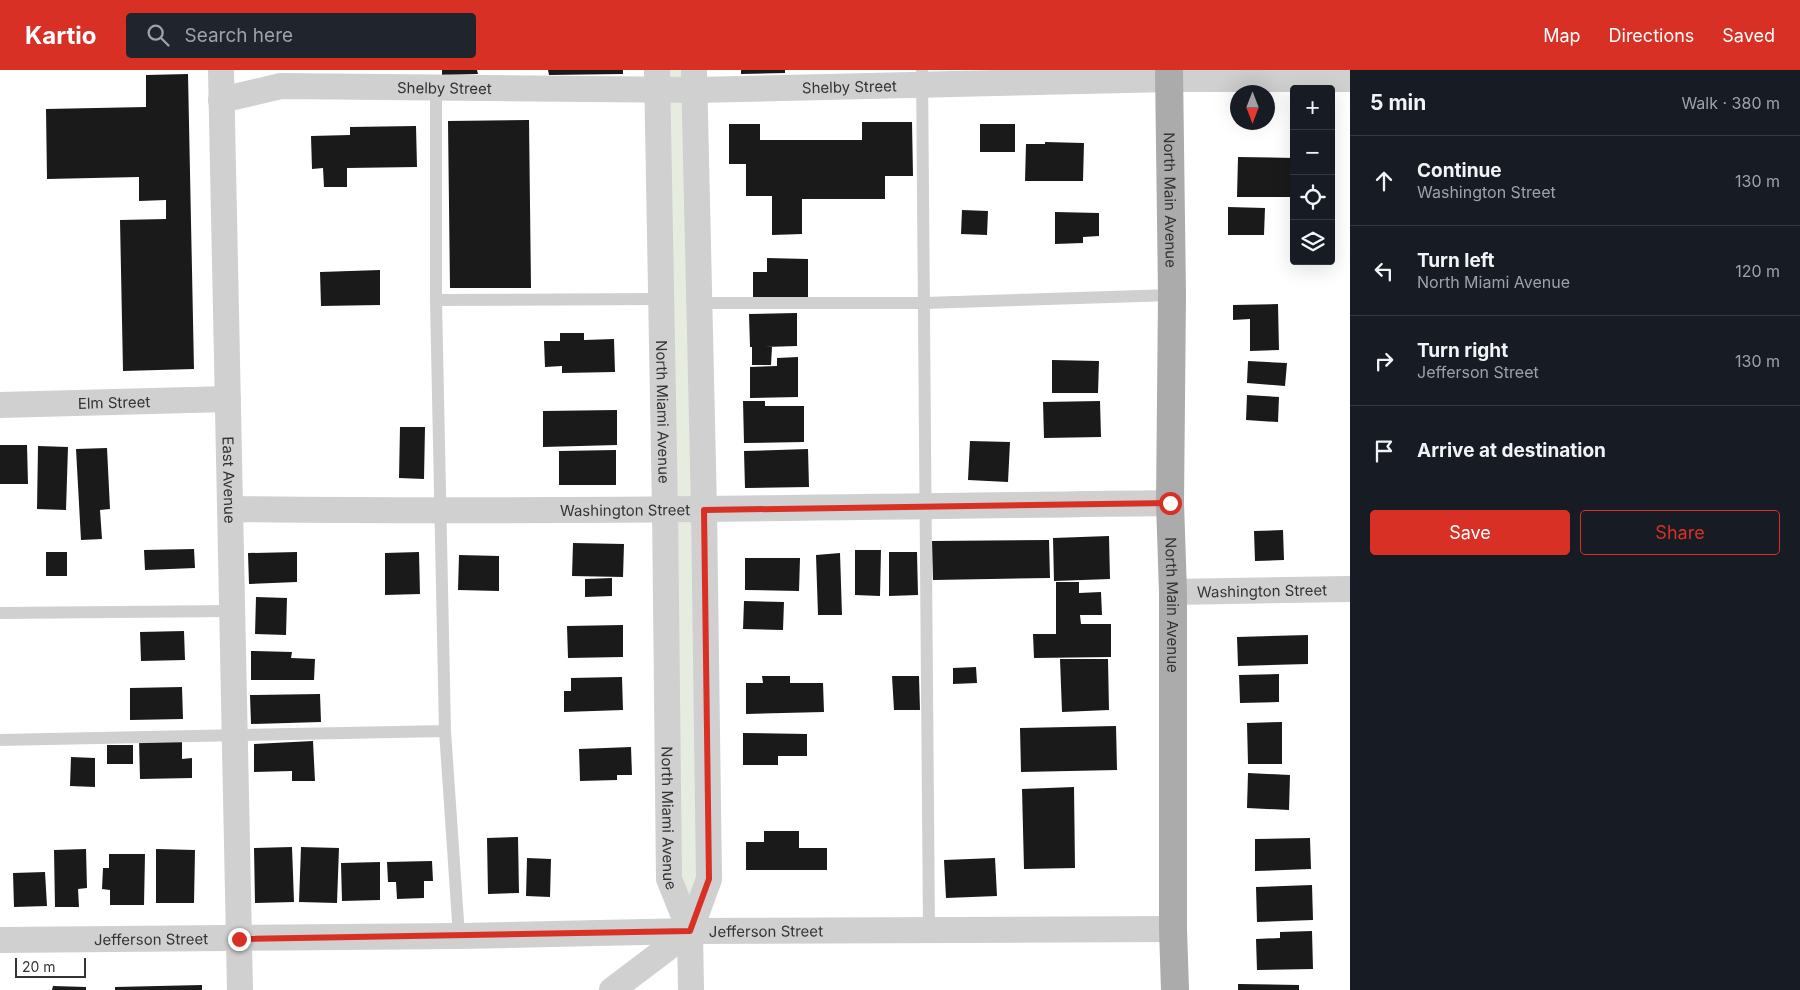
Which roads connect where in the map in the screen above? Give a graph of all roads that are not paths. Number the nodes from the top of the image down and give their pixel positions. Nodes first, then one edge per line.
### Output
1 (221, 70) edge
2 (1170, 74) edge
3 (922, 77) edge
4 (1350, 79) edge
5 (657, 80) edge
6 (694, 80) edge
7 (436, 87) junction
8 (221, 100) junction
9 (1172, 295) junction
10 (661, 299) junction
11 (436, 300) junction
12 (699, 303) junction
13 (924, 303) junction
14 (228, 399) junction
15 (0, 406) edge
16 (1170, 503) junction
17 (926, 506) junction
18 (230, 510) junction
19 (666, 510) junction
20 (704, 510) junction
21 (440, 511) junction
22 (1350, 589) edge
23 (1173, 592) junction
24 (232, 611) junction
25 (0, 612) edge
26 (445, 731) junction
27 (234, 735) junction
28 (0, 740) edge
29 (1173, 929) junction
30 (690, 931) junction
31 (930, 931) junction
32 (459, 936) junction
33 (239, 939) junction
34 (0, 940) edge
35 (240, 990) edge
36 (612, 990) edge
37 (691, 990) edge
38 (1175, 990) edge

1 - 8 street, East Avenue
2 - 3 street, Shelby Street
2 - 4 street, Shelby Street
2 - 9 main road, North Main Avenue
3 - 6 street, Shelby Street
3 - 13 lane
5 - 6 street, Shelby Street
5 - 7 street, Shelby Street
5 - 10 street, North Miami Avenue
6 - 12 street, North Miami Avenue
7 - 8 street, Shelby Street
7 - 11 lane
8 - 14 street, East Avenue
9 - 13 lane
9 - 16 main road, North Main Avenue
10 - 11 lane
10 - 19 street, North Miami Avenue
11 - 21 lane
12 - 13 lane
12 - 20 street, North Miami Avenue
13 - 17 lane
14 - 15 street, Elm Street
14 - 18 street, East Avenue
16 - 17 street, Washington Street
16 - 23 main road, North Main Avenue
17 - 20 street, Washington Street
17 - 31 lane
18 - 21 street, Washington Street
18 - 24 street, East Avenue
19 - 20 street, Washington Street
19 - 21 street, Washington Street
19 - 30 street, North Miami Avenue
20 - 30 street, North Miami Avenue
21 - 26 lane
22 - 23 street, Washington Street
23 - 29 main road, North Main Avenue
24 - 25 lane
24 - 27 street, East Avenue
26 - 27 lane
26 - 32 lane
27 - 28 lane
27 - 33 street, East Avenue
29 - 31 street, Jefferson Street
29 - 38 main road, North Main Avenue
30 - 31 street, Jefferson Street
30 - 32 street, Jefferson Street
30 - 36 street
30 - 37 street, North Miami Avenue
32 - 33 street, Jefferson Street
33 - 34 street, Jefferson Street
33 - 35 street, East Avenue

